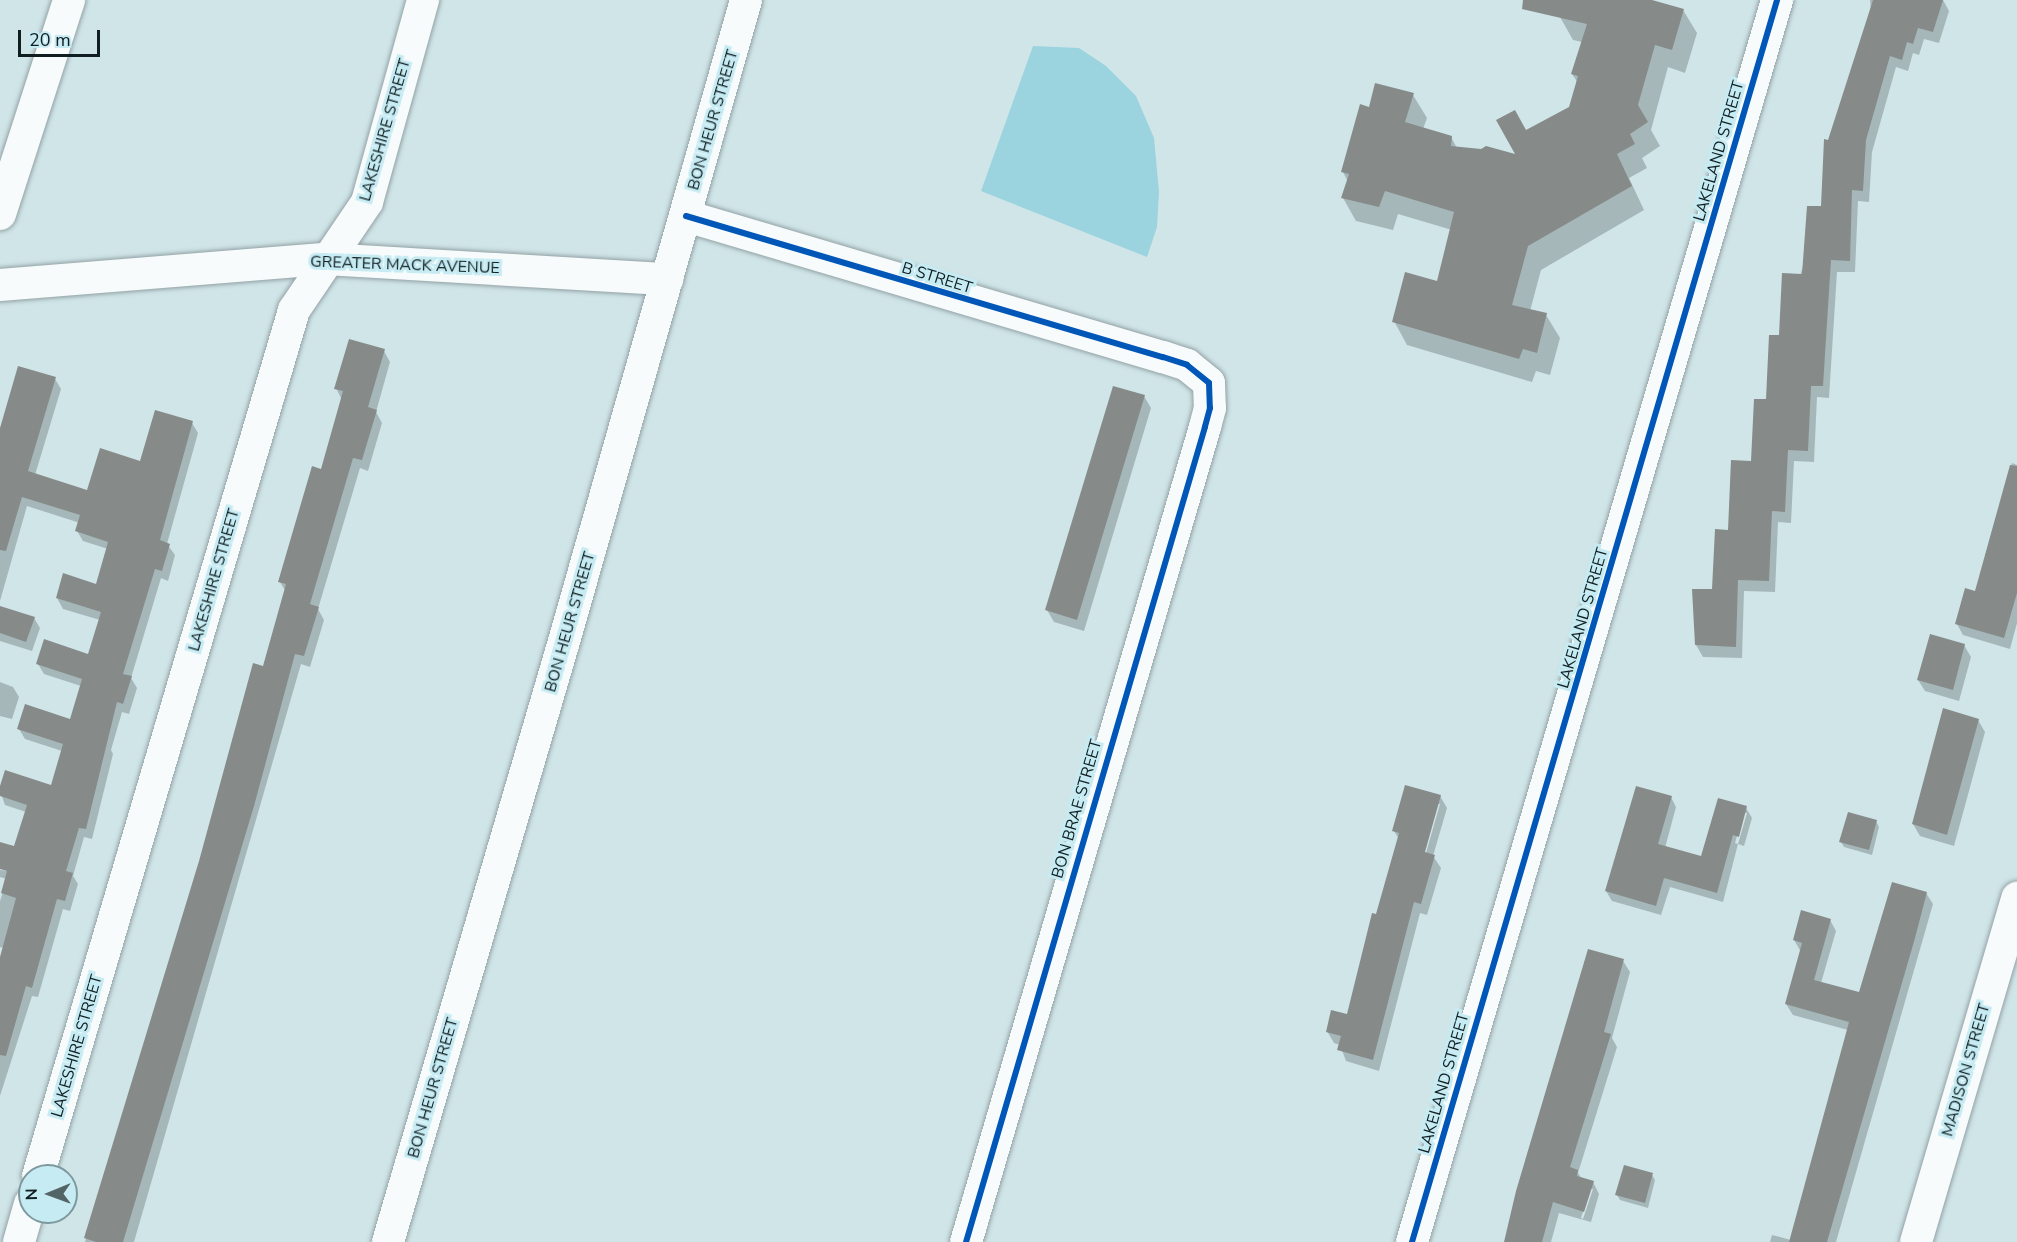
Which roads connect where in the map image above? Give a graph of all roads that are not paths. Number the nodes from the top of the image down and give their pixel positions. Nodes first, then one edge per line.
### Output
1 (69, 0) edge
2 (423, 0) edge
3 (746, 0) edge
4 (1777, 0) edge
5 (0, 214) edge
6 (686, 216) junction
7 (326, 259) junction
8 (667, 279) junction
9 (0, 285) edge
10 (1209, 383) joint
11 (2017, 898) edge
12 (42, 1164) edge
13 (24, 1224) edge
14 (19, 1242) edge
15 (387, 1242) edge
16 (966, 1242) edge
17 (1412, 1242) edge
18 (1916, 1242) edge

1 - 5 street
2 - 7 street, LAKESHIRE STREET
3 - 6 street, BON HEUR STREET
4 - 17 street, LAKELAND STREET
6 - 8 street, BON HEUR STREET
6 - 10 street, B STREET
7 - 8 street, GREATER MACK AVENUE
7 - 9 street, GREATER MACK AVENUE
7 - 12 street, LAKESHIRE STREET
8 - 15 street, BON HEUR STREET
10 - 16 street, BON BRAE STREET
11 - 18 street, MADISON STREET
13 - 14 street

